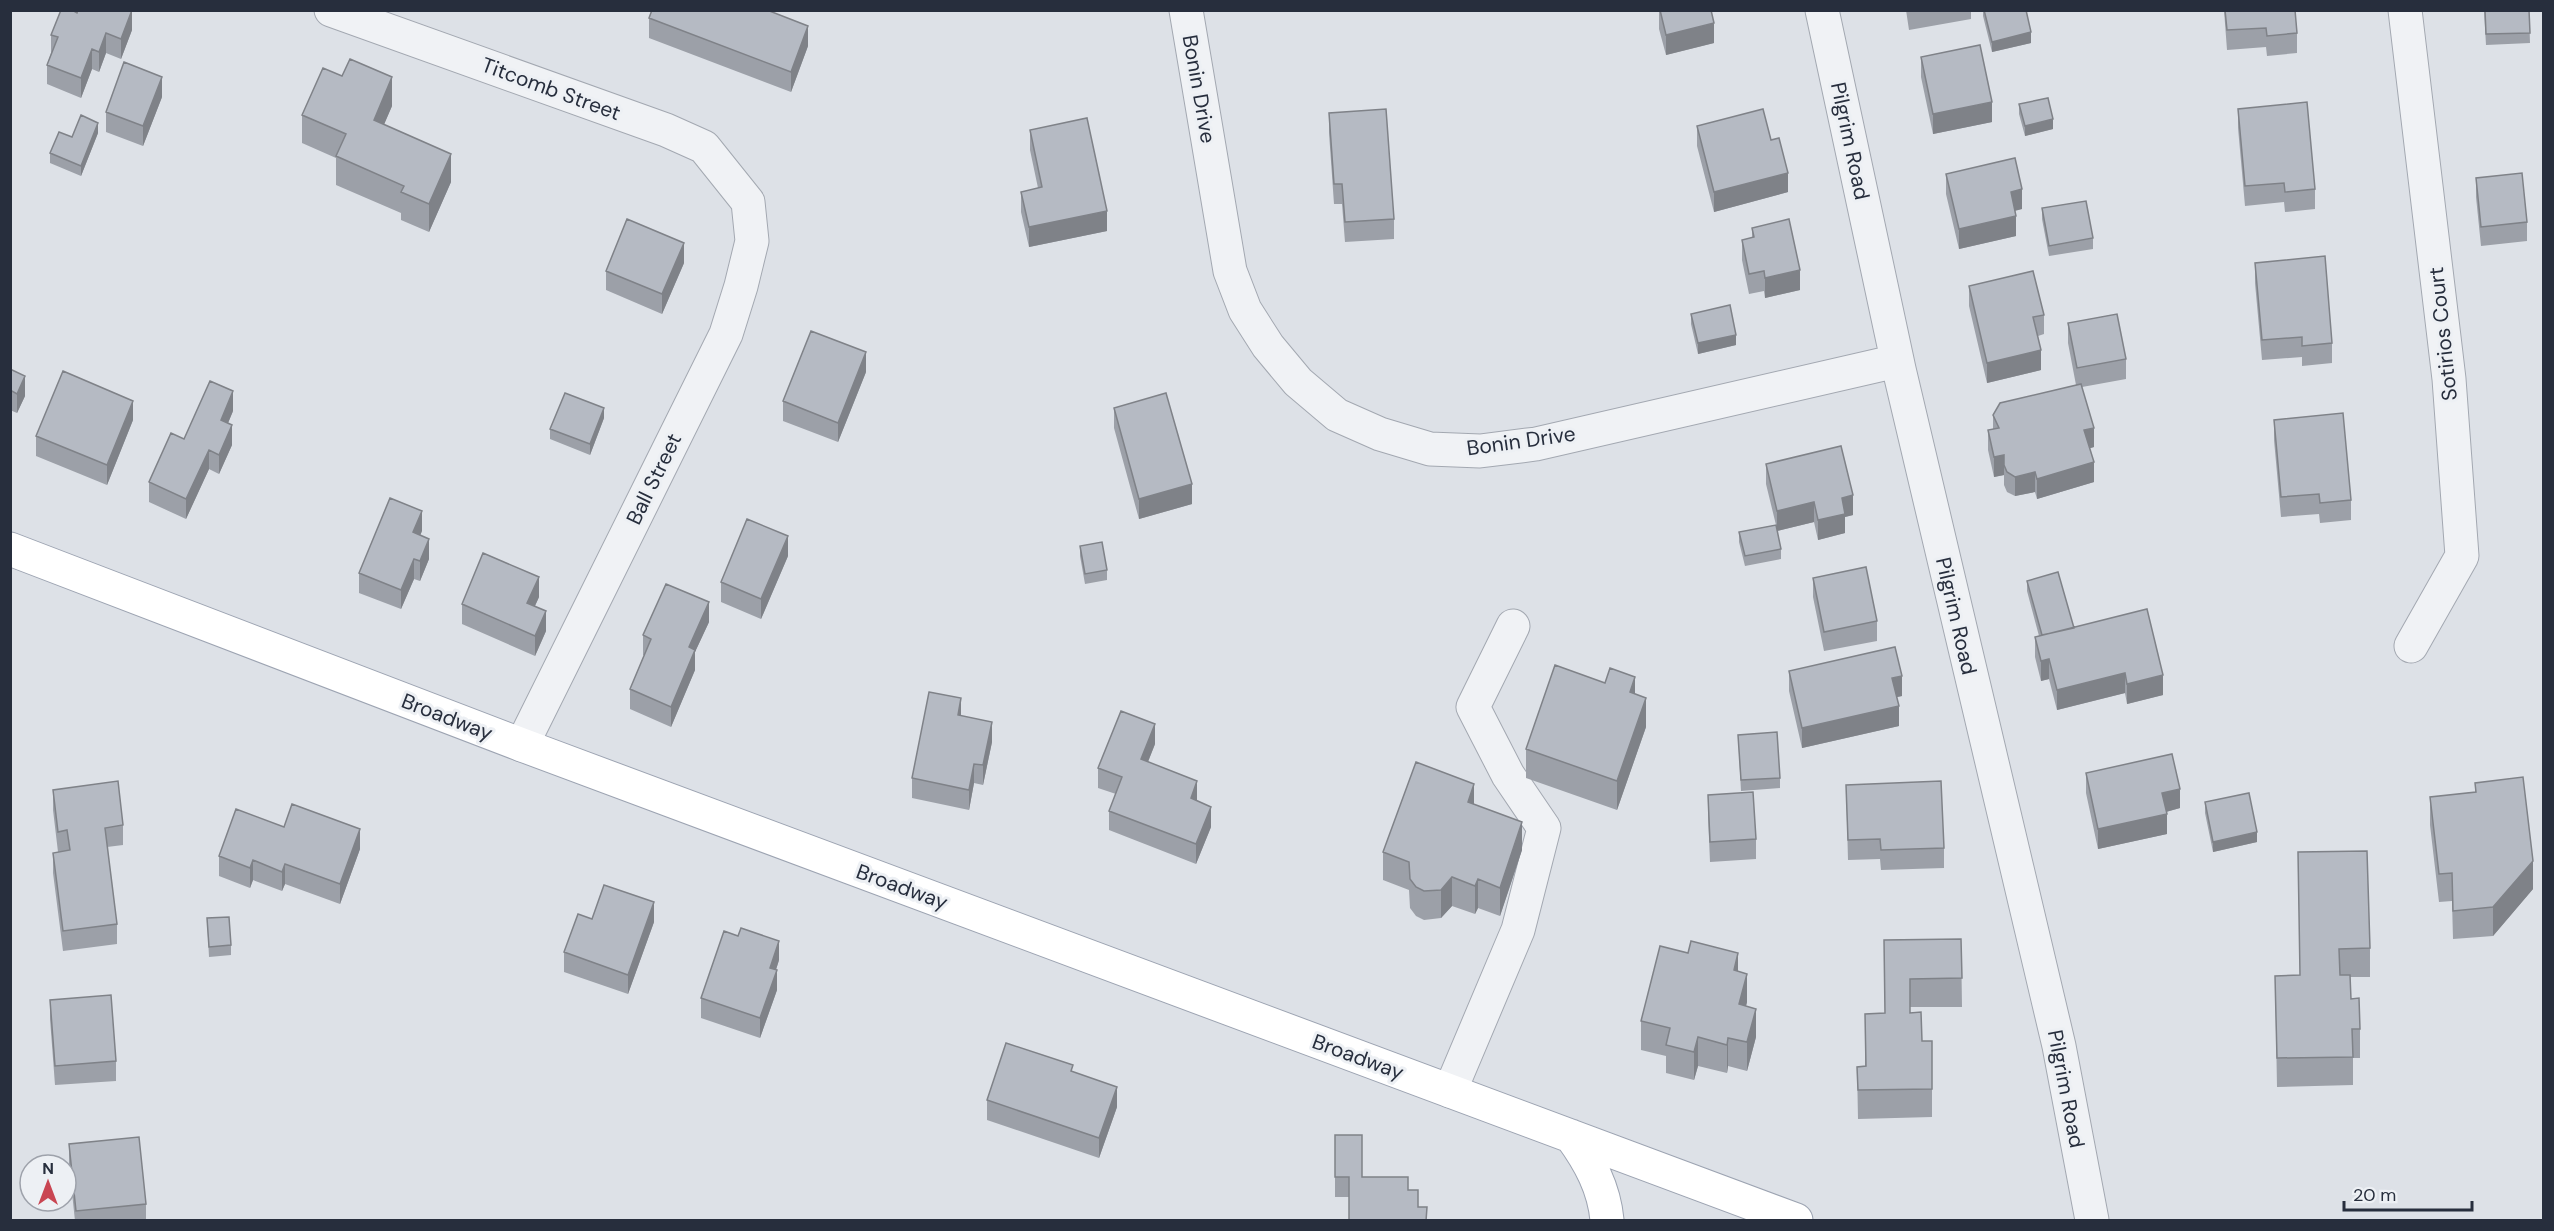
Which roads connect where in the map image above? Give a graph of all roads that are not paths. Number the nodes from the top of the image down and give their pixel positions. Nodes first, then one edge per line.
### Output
1 (331, 10) edge
2 (1186, 10) edge
3 (1822, 10) edge
4 (2405, 10) edge
5 (748, 202) joint
6 (1897, 362) junction
7 (10, 549) edge
8 (1513, 626) dead end
9 (2411, 646) dead end
10 (522, 745) junction
11 (1450, 1091) junction
12 (1571, 1136) junction
13 (1789, 1220) edge
14 (1607, 1221) edge
15 (2092, 1221) edge

1 - 5 street, Titcomb Street
2 - 6 street, Bonin Drive
3 - 6 street, Pilgrim Road
4 - 9 street, Sotirios Court
5 - 10 street, Ball Street
6 - 15 street, Pilgrim Road
7 - 10 main road, Broadway
8 - 11 street
10 - 11 main road, Broadway
11 - 12 main road, Broadway
12 - 13 main road, Broadway
12 - 14 main road

